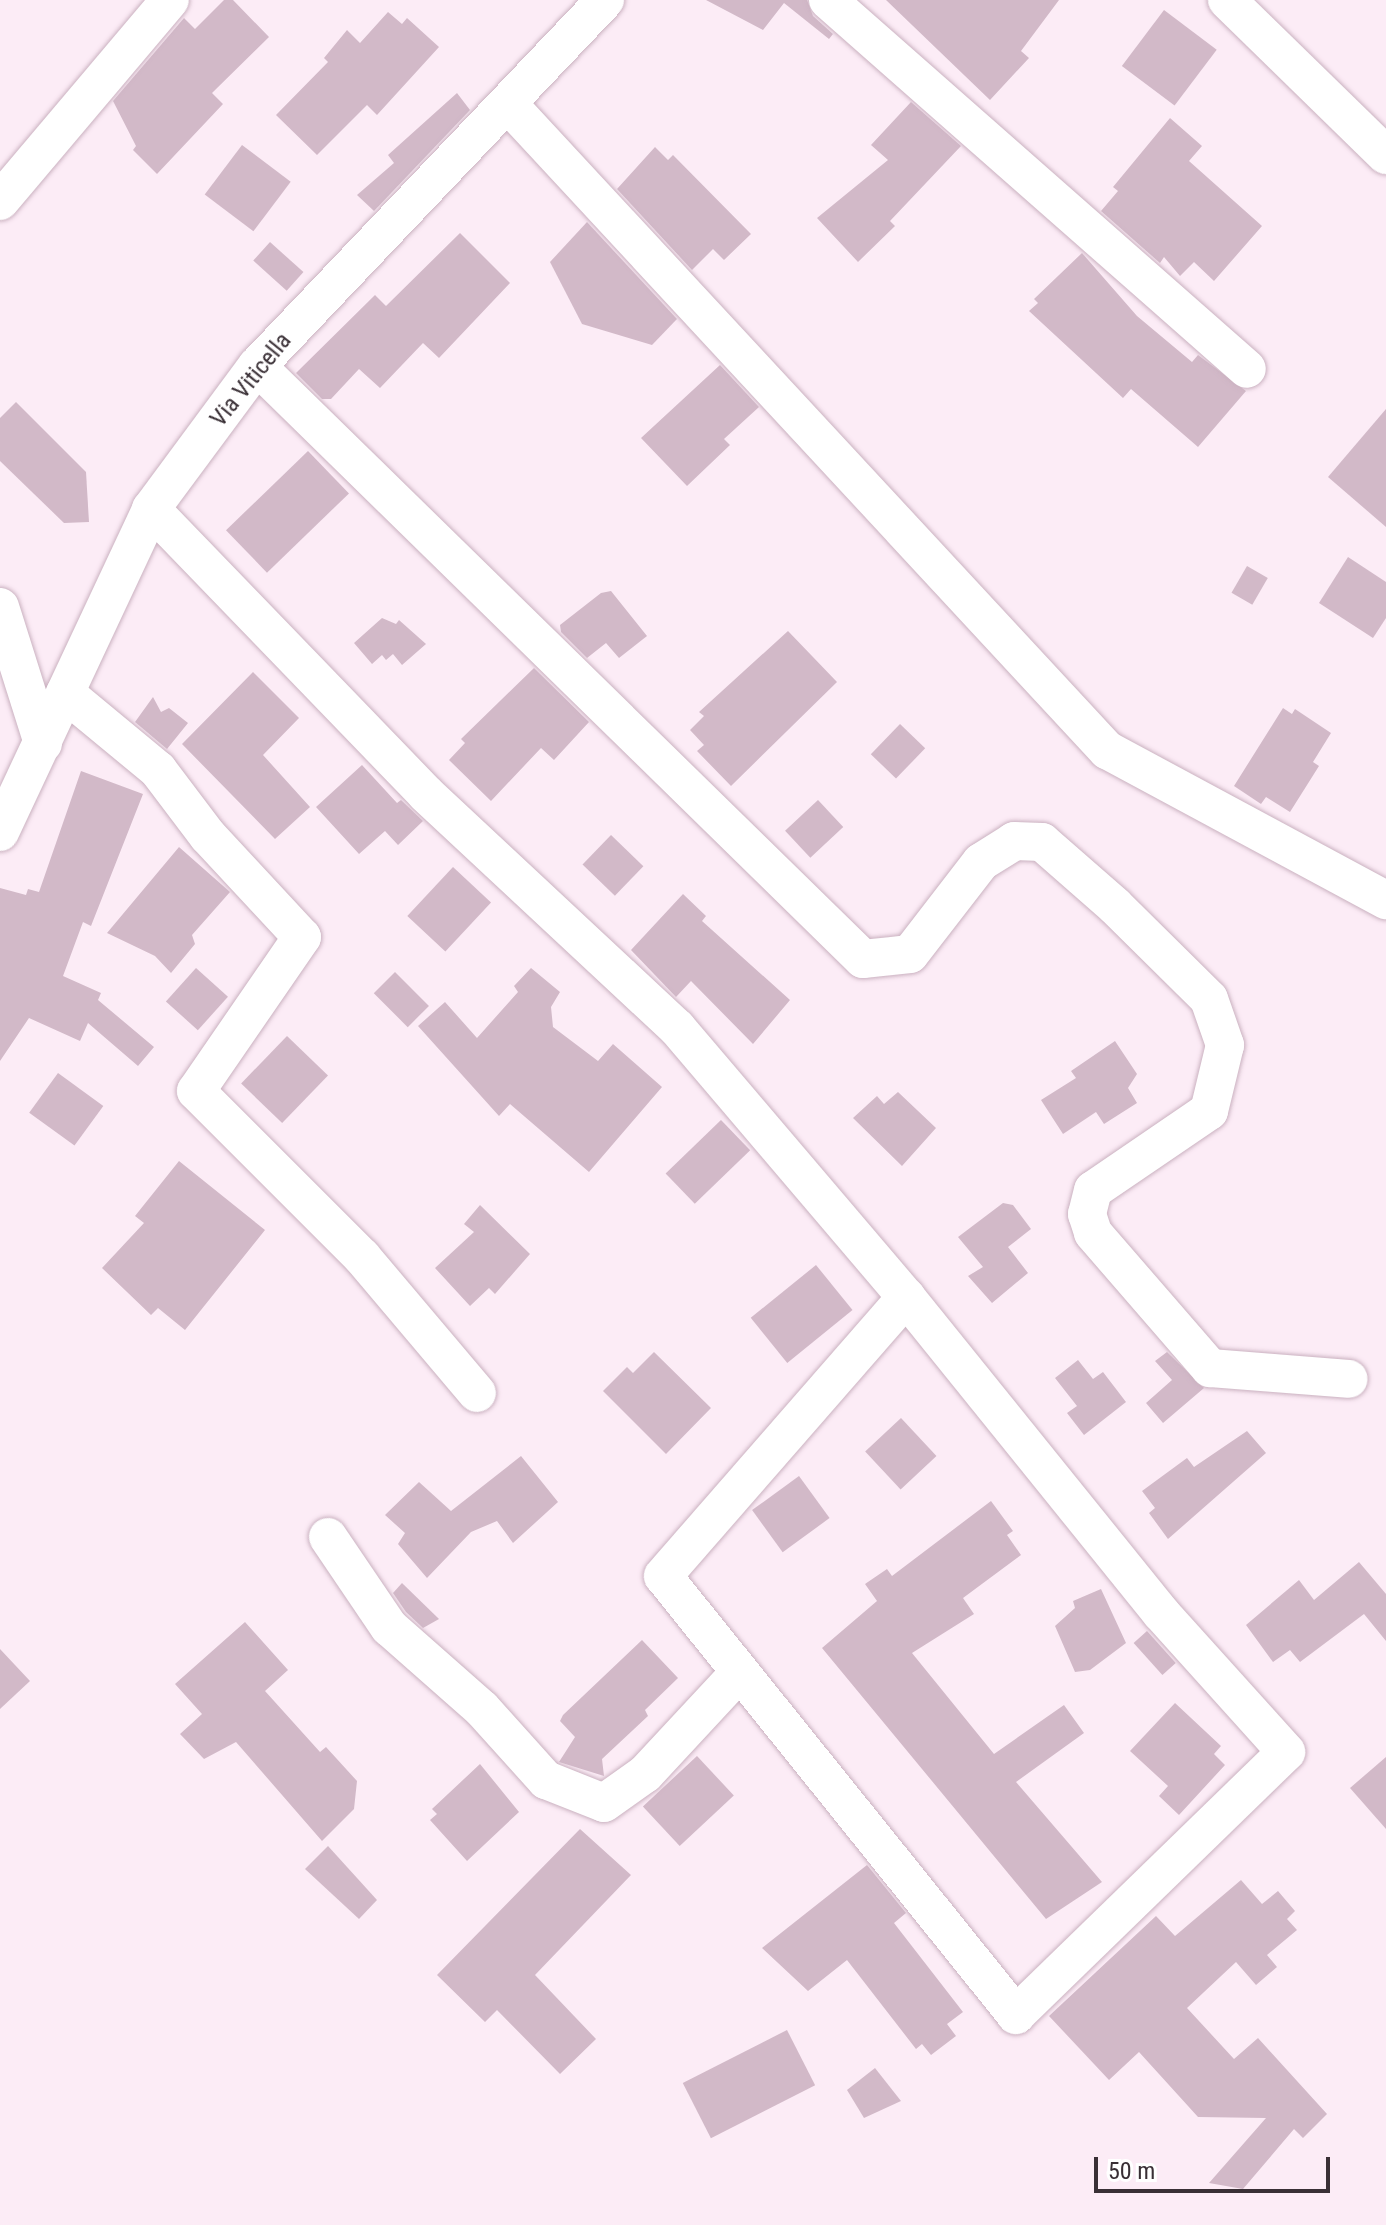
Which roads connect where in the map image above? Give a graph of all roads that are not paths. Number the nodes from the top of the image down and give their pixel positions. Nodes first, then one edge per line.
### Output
1 (170, 0) edge
2 (605, 0) edge
3 (828, 0) edge
4 (1227, 0) edge
5 (509, 105) junction
6 (1386, 155) edge
7 (0, 201) edge
8 (257, 366) junction
9 (1247, 369) dead end
10 (151, 509) junction
11 (0, 607) edge
12 (65, 693) junction
13 (43, 743) junction
14 (0, 832) edge
15 (1386, 900) edge
16 (906, 1297) junction
17 (1349, 1379) dead end
18 (477, 1393) dead end
19 (328, 1537) dead end
20 (738, 1674) junction

1 - 7 street
2 - 5 street, Via Viticella
3 - 9 street
4 - 6 street
5 - 8 street, Via Viticella
5 - 15 street
8 - 10 street, Via Viticella
8 - 17 street
10 - 12 street, Via Viticella
10 - 16 street
11 - 13 street
12 - 13 street, Via Viticella
12 - 18 street
13 - 14 street, Via Viticella
16 - 20 street
16 - 20 street
19 - 20 street

